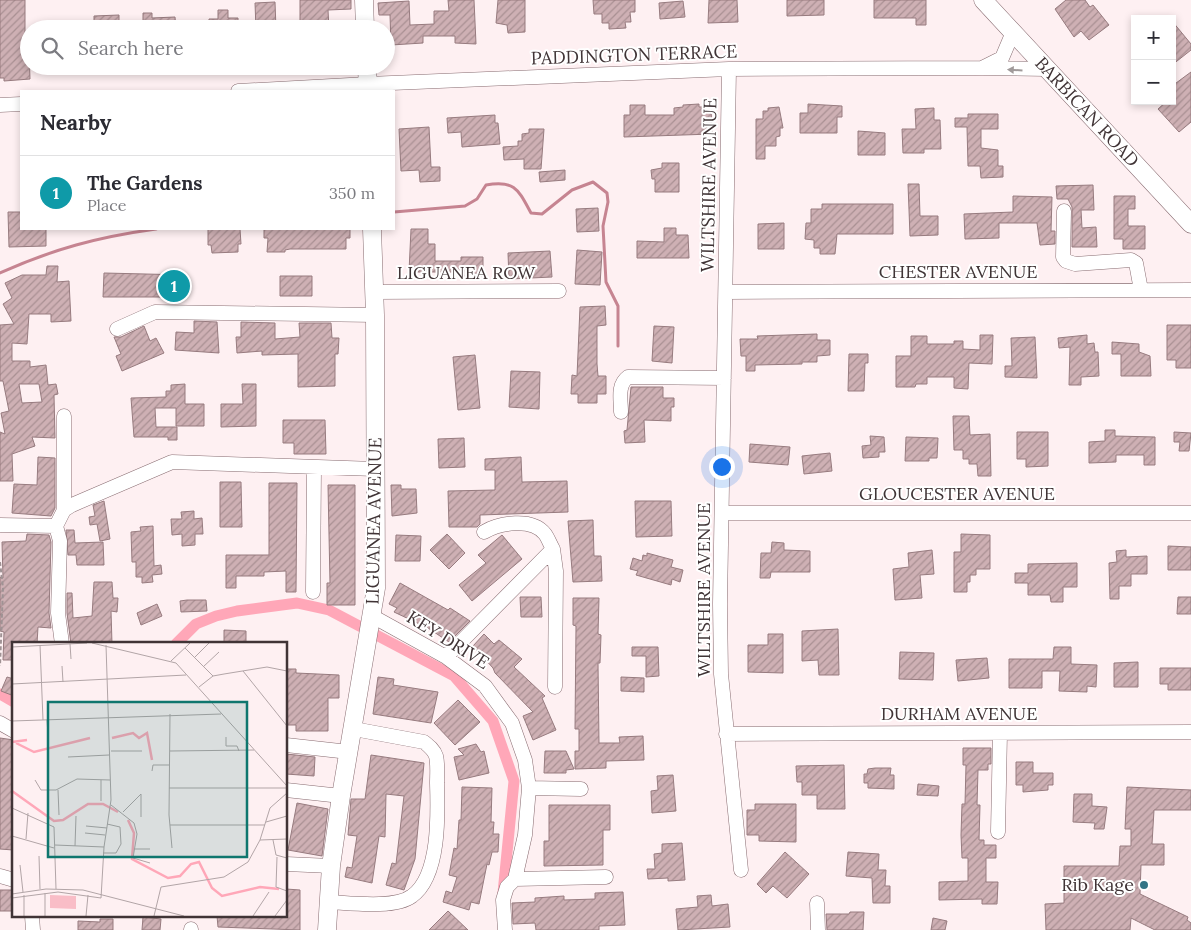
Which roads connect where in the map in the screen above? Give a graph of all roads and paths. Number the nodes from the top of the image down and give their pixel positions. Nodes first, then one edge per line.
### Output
1 (364, 0) edge
2 (983, 0) edge
3 (365, 20) edge
4 (1013, 32) junction
5 (982, 68) junction
6 (1047, 69) junction
7 (728, 70) junction
8 (367, 80) edge
9 (250, 90) edge
10 (20, 104) edge
11 (0, 105) edge
12 (1064, 211) dead end
13 (1191, 224) edge
14 (372, 230) edge
15 (1141, 290) junction
16 (1191, 290) edge
17 (560, 291) dead end
18 (374, 292) junction
19 (726, 292) junction
20 (375, 315) junction
21 (117, 329) dead end
22 (724, 378) junction
23 (621, 412) dead end
24 (64, 416) dead end
25 (314, 468) junction
26 (375, 469) junction
27 (68, 507) junction
28 (723, 513) junction
29 (1191, 513) edge
30 (0, 525) edge
31 (56, 526) junction
32 (484, 532) dead end
33 (553, 548) junction
34 (0, 562) edge
35 (313, 592) dead end
36 (372, 618) junction
37 (62, 642) edge
38 (446, 657) junction
39 (0, 666) edge
40 (555, 687) dead end
41 (0, 723) edge
42 (354, 729) junction
43 (12, 730) edge
44 (1191, 732) edge
45 (1000, 733) junction
46 (726, 734) junction
47 (288, 745) edge
48 (349, 752) junction
49 (530, 788) junction
50 (581, 789) dead end
51 (288, 790) edge
52 (341, 796) junction
53 (998, 832) dead end
54 (288, 864) edge
55 (331, 866) junction
56 (741, 870) dead end
57 (606, 878) dead end
58 (515, 879) junction
59 (329, 902) junction
60 (817, 903) dead end
61 (327, 930) edge
62 (505, 930) edge
63 (818, 930) edge

1 - 3 main road
2 - 4 main road, BARBICAN ROAD
4 - 5 street
4 - 6 main road, BARBICAN ROAD
6 -> 5 street, PADDINGTON TERRACE
5 - 7 street, PADDINGTON TERRACE
6 - 13 main road, BARBICAN ROAD
7 - 8 street, PADDINGTON TERRACE
7 - 19 street, WILTSHIRE AVENUE
8 - 9 street, PADDINGTON TERRACE
10 - 11 street
12 - 15 street
14 - 18 main road, LIGUANEA AVENUE
15 - 16 street, CHESTER AVENUE
15 - 19 street, CHESTER AVENUE
17 - 18 street, LIGUANEA ROW
18 - 20 main road, LIGUANEA AVENUE
19 - 22 street, WILTSHIRE AVENUE
20 - 21 street
20 - 26 main road, LIGUANEA AVENUE
22 - 23 street
22 - 28 street, WILTSHIRE AVENUE
24 - 27 street
25 - 26 street
25 - 27 street
25 - 35 street
26 - 36 main road, LIGUANEA AVENUE
27 - 31 street
28 - 29 street, GLOUCESTER AVENUE
28 - 46 street, WILTSHIRE AVENUE
30 - 31 street
31 - 37 street
32 - 33 street
33 - 38 street
33 - 40 street
34 - 39 path
36 - 38 street, KEY DRIVE
36 - 42 main road, LIGUANEA AVENUE
38 - 49 street, KEY DRIVE
41 - 43 street
42 - 48 main road, LIGUANEA AVENUE
42 - 59 street
44 - 45 street, DURHAM AVENUE
45 - 46 street, DURHAM AVENUE
45 - 53 street
46 - 56 street, WILTSHIRE AVENUE
47 - 48 street
48 - 52 main road, LIGUANEA AVENUE
49 - 50 street
49 - 58 street, KEY DRIVE
51 - 52 street
52 - 55 main road, LIGUANEA AVENUE
54 - 55 street
55 - 59 main road, LIGUANEA AVENUE
57 - 58 street
58 - 62 street, KEY DRIVE
59 - 61 main road, LIGUANEA AVENUE
60 - 63 street

